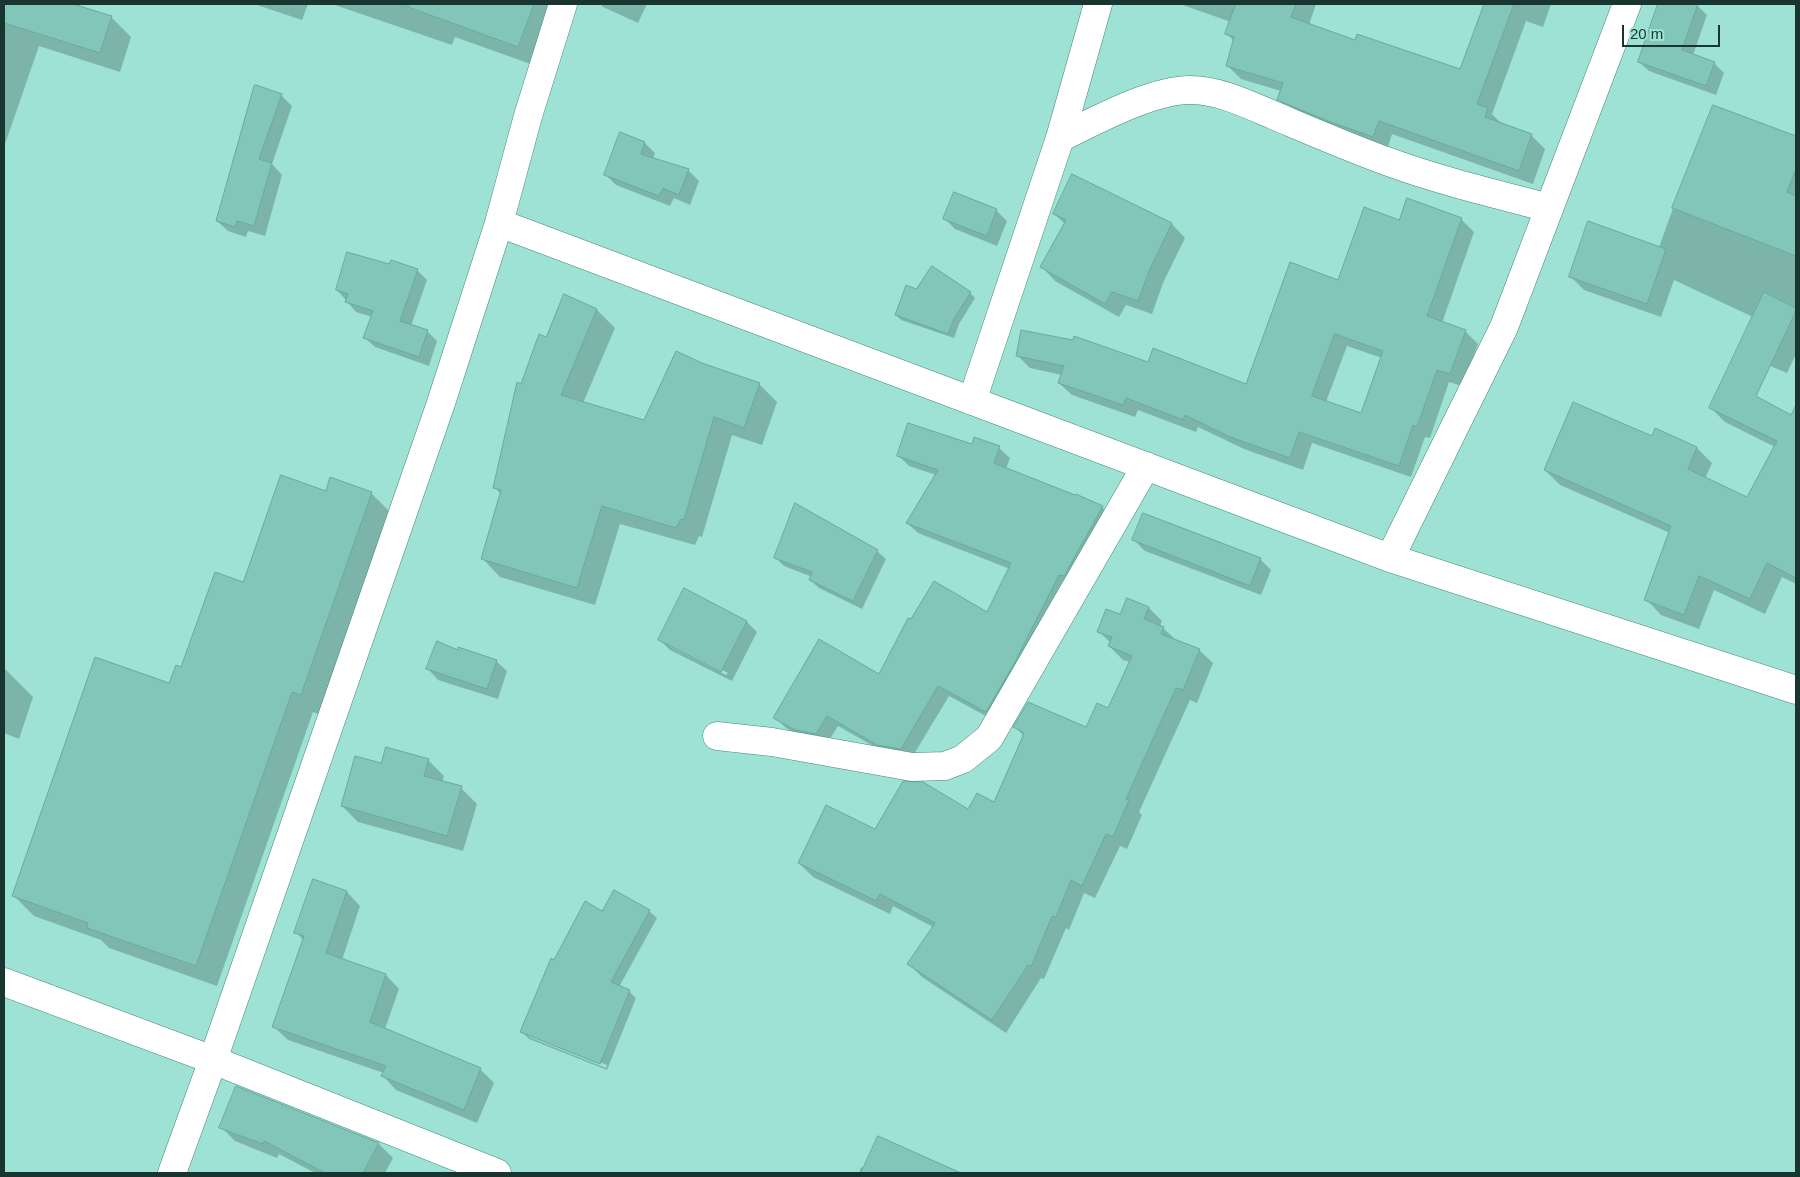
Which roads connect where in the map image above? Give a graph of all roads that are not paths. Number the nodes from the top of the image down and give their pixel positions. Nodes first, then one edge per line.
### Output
1 (562, 4) edge
2 (1098, 4) edge
3 (1627, 4) edge
4 (1060, 138) junction
5 (1549, 208) junction
6 (499, 223) junction
7 (972, 401) junction
8 (1146, 466) junction
9 (1390, 558) junction
10 (1796, 690) edge
11 (717, 736) dead end
12 (4, 982) edge
13 (213, 1060) junction
14 (172, 1173) edge
15 (497, 1173) edge

1 - 6 street
2 - 4 street
3 - 5 street
4 - 5 street
4 - 7 street
5 - 9 street
6 - 7 street
6 - 13 street
7 - 8 street
8 - 9 street
8 - 11 street
9 - 10 street
12 - 13 street
13 - 14 street
13 - 15 street

